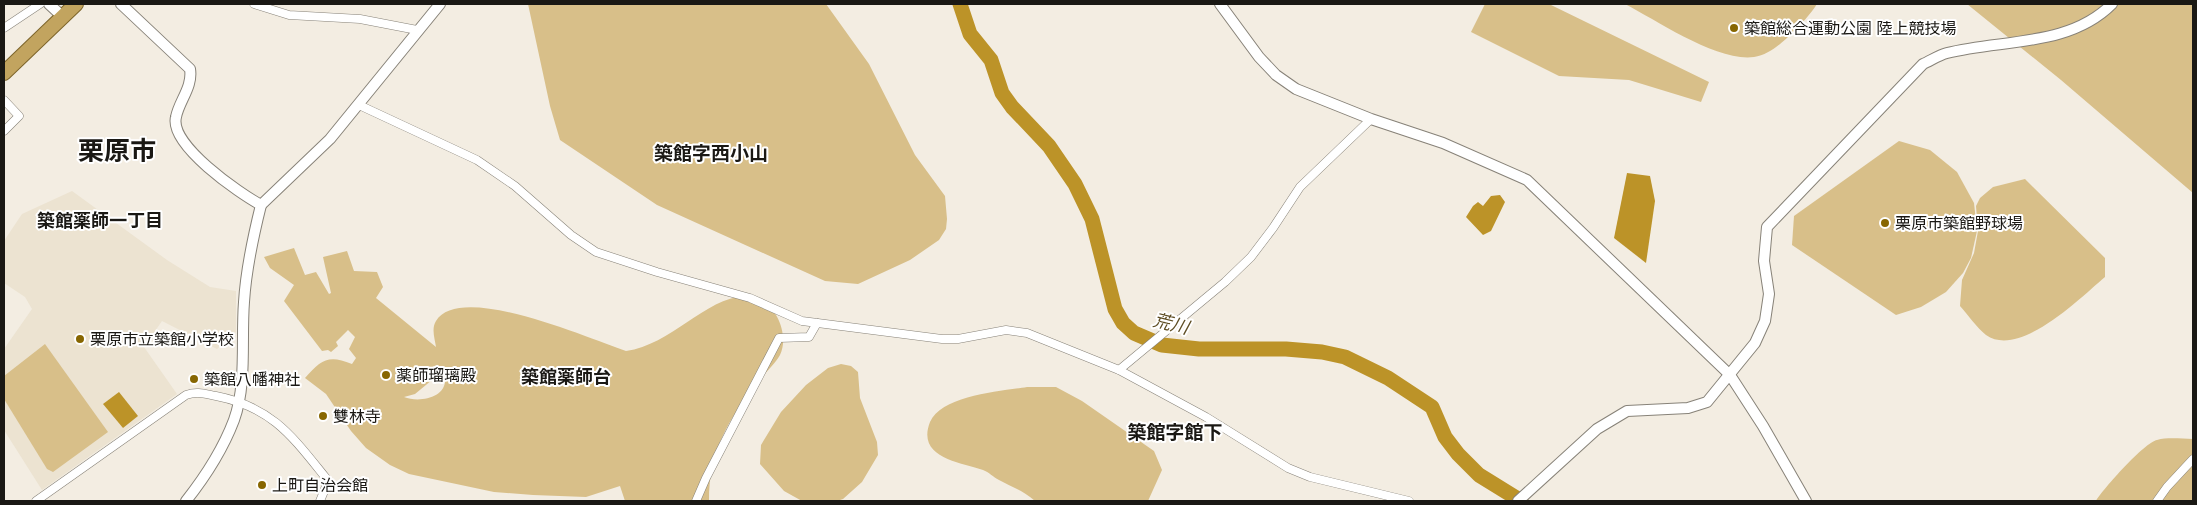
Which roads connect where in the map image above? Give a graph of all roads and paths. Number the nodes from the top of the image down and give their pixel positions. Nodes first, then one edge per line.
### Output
1 (40, 4) edge
2 (49, 4) edge
3 (76, 4) edge
4 (121, 4) edge
5 (254, 4) edge
6 (440, 4) edge
7 (1220, 4) edge
8 (2112, 4) edge
9 (63, 17) junction
10 (4, 28) edge
11 (417, 30) junction
12 (4, 73) edge
13 (4, 100) edge
14 (359, 105) junction
15 (1371, 119) junction
16 (4, 131) edge
17 (261, 205) junction
18 (817, 323) junction
19 (1119, 370) junction
20 (1730, 375) junction
21 (238, 400) junction
22 (2193, 459) edge
23 (36, 501) edge
24 (186, 501) edge
25 (320, 501) edge
26 (696, 501) edge
27 (1409, 501) edge
28 (1518, 501) edge
29 (1806, 501) edge
30 (2157, 501) edge

1 - 10 street
2 - 9 street
3 - 9 highway
4 - 17 street
5 - 11 street
6 - 11 street
7 - 15 street
8 - 20 street
9 - 12 highway
11 - 14 street
13 - 16 street
14 - 17 street
14 - 18 street
15 - 19 street
15 - 20 street
17 - 21 street
18 - 19 street
18 - 26 street
19 - 27 street
20 - 28 street
20 - 29 street
21 - 23 street
21 - 24 street
21 - 25 street
22 - 30 street

